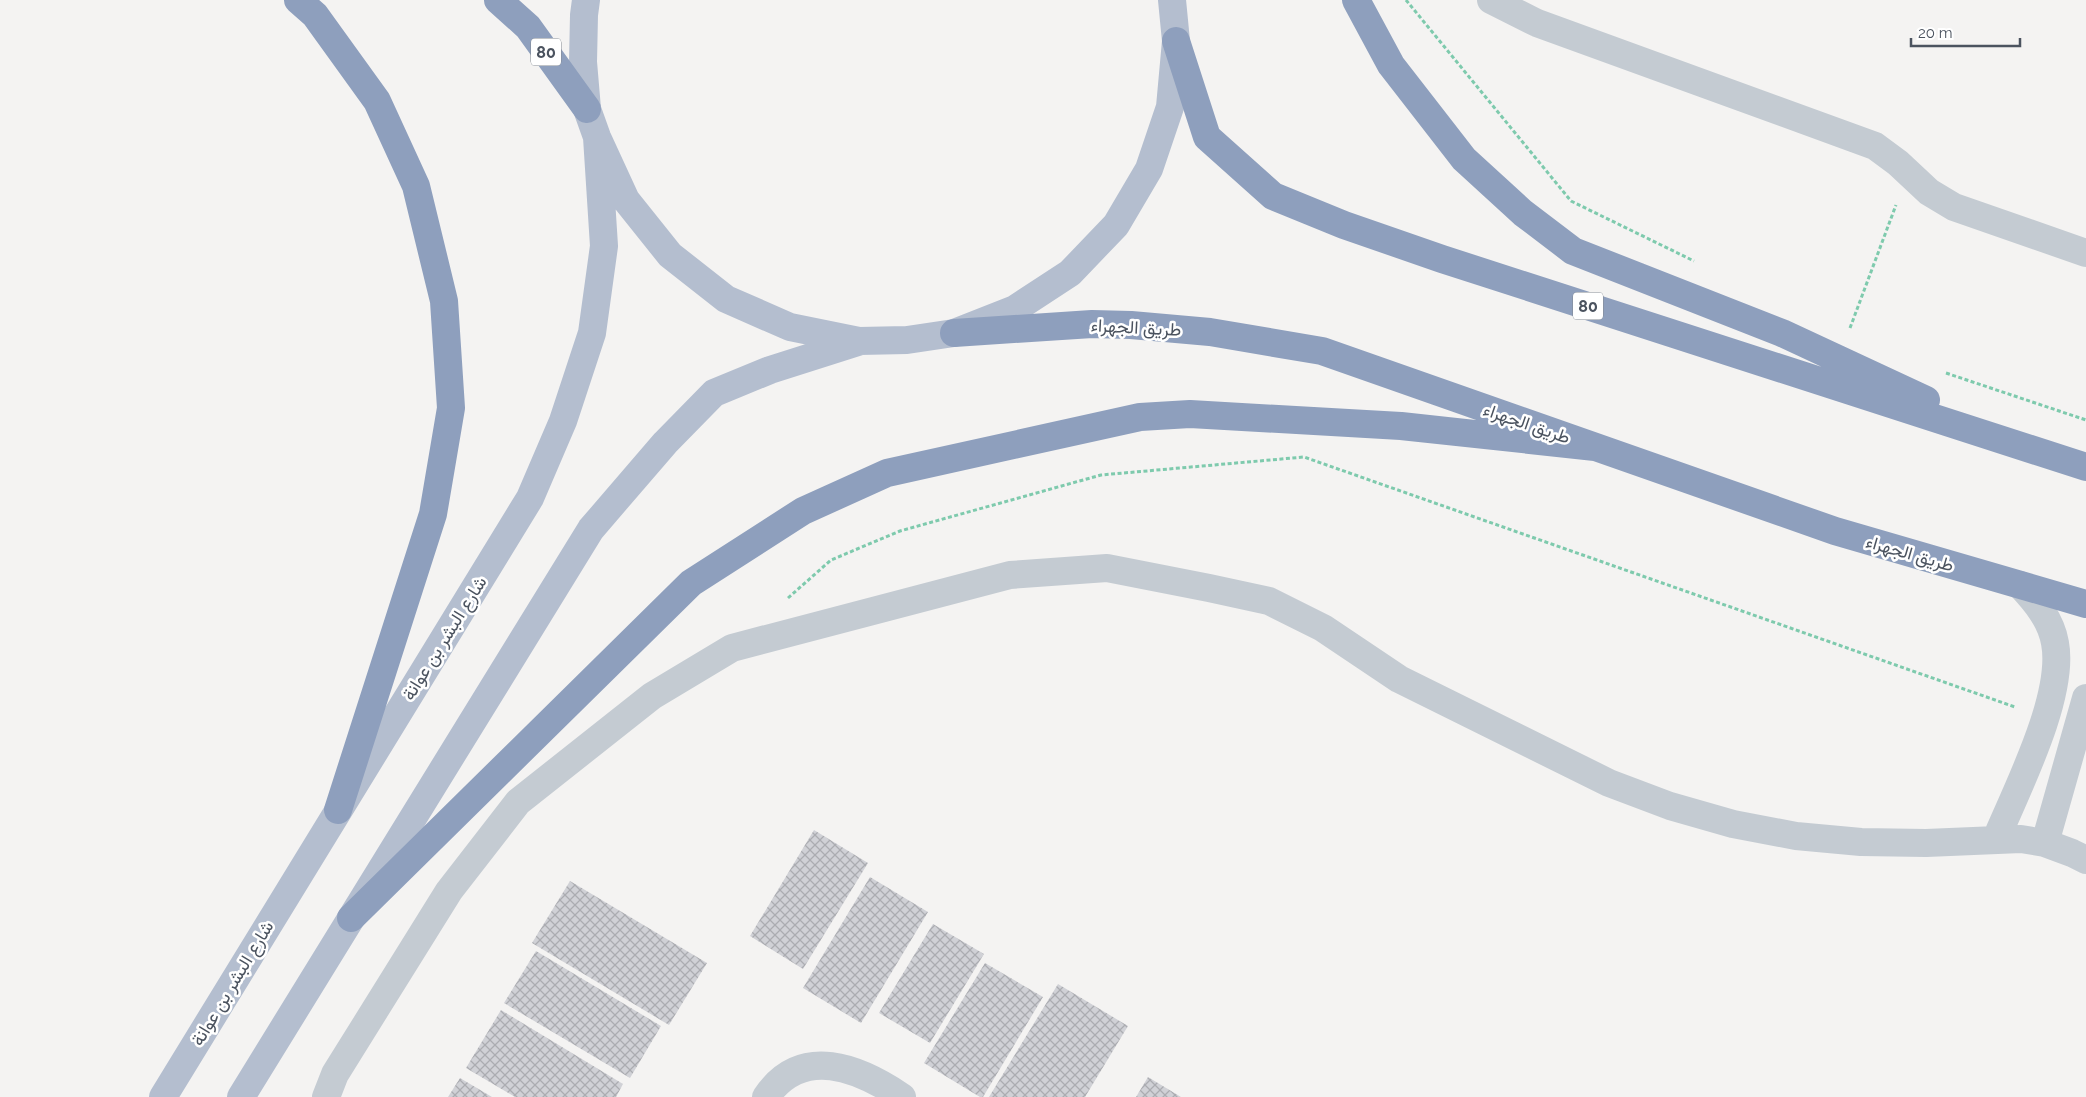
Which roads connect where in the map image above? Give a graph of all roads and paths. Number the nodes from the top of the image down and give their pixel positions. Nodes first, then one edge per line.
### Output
1 (298, 0) edge
2 (498, 0) edge
3 (586, 0) edge
4 (1172, 0) edge
5 (1356, 0) edge
6 (1406, 0) edge
7 (1491, 0) edge
8 (1176, 40) junction
9 (587, 109) junction
10 (596, 136) junction
11 (1908, 173) junction
12 (2086, 254) edge
13 (1696, 262) dead end
14 (954, 332) junction
15 (1847, 336) dead end
16 (859, 341) junction
17 (1945, 373) dead end
18 (2086, 420) edge
19 (1595, 447) junction
20 (2032, 450) junction
21 (2086, 467) edge
22 (2020, 585) junction
23 (782, 604) dead end
24 (2086, 604) edge
25 (2086, 698) edge
26 (2046, 718) junction
27 (338, 810) junction
28 (1996, 839) junction
29 (2045, 843) junction
30 (2086, 860) edge
31 (351, 918) junction
32 (163, 1097) edge
33 (241, 1097) edge
34 (326, 1097) edge
35 (766, 1097) edge
36 (902, 1097) edge

1 - 27 highway
2 - 9 highway, 80
3 - 9 main road, 80
4 - 8 main road, 80
5 - 20 highway
6 - 13 path
7 - 11 street
8 - 14 main road, 80
8 - 20 highway, 80
9 - 10 main road, 80
10 - 16 main road, 80
10 - 27 main road, شارع البشر بن عوانة
11 - 12 street
11 - 15 path
14 - 16 main road, 80
14 - 19 highway, طريق الجهراء / 80
16 - 31 main road
17 - 18 path
19 - 22 highway, طريق الجهراء / 80
19 - 31 highway
20 - 21 highway, 80
22 - 24 highway, طريق الجهراء / 80
22 - 26 street
23 - 26 path
25 - 29 street
26 - 28 street
27 - 32 main road, شارع البشر بن عوانة
28 - 29 street
28 - 34 street
29 - 30 street
31 - 33 main road
35 - 36 street

